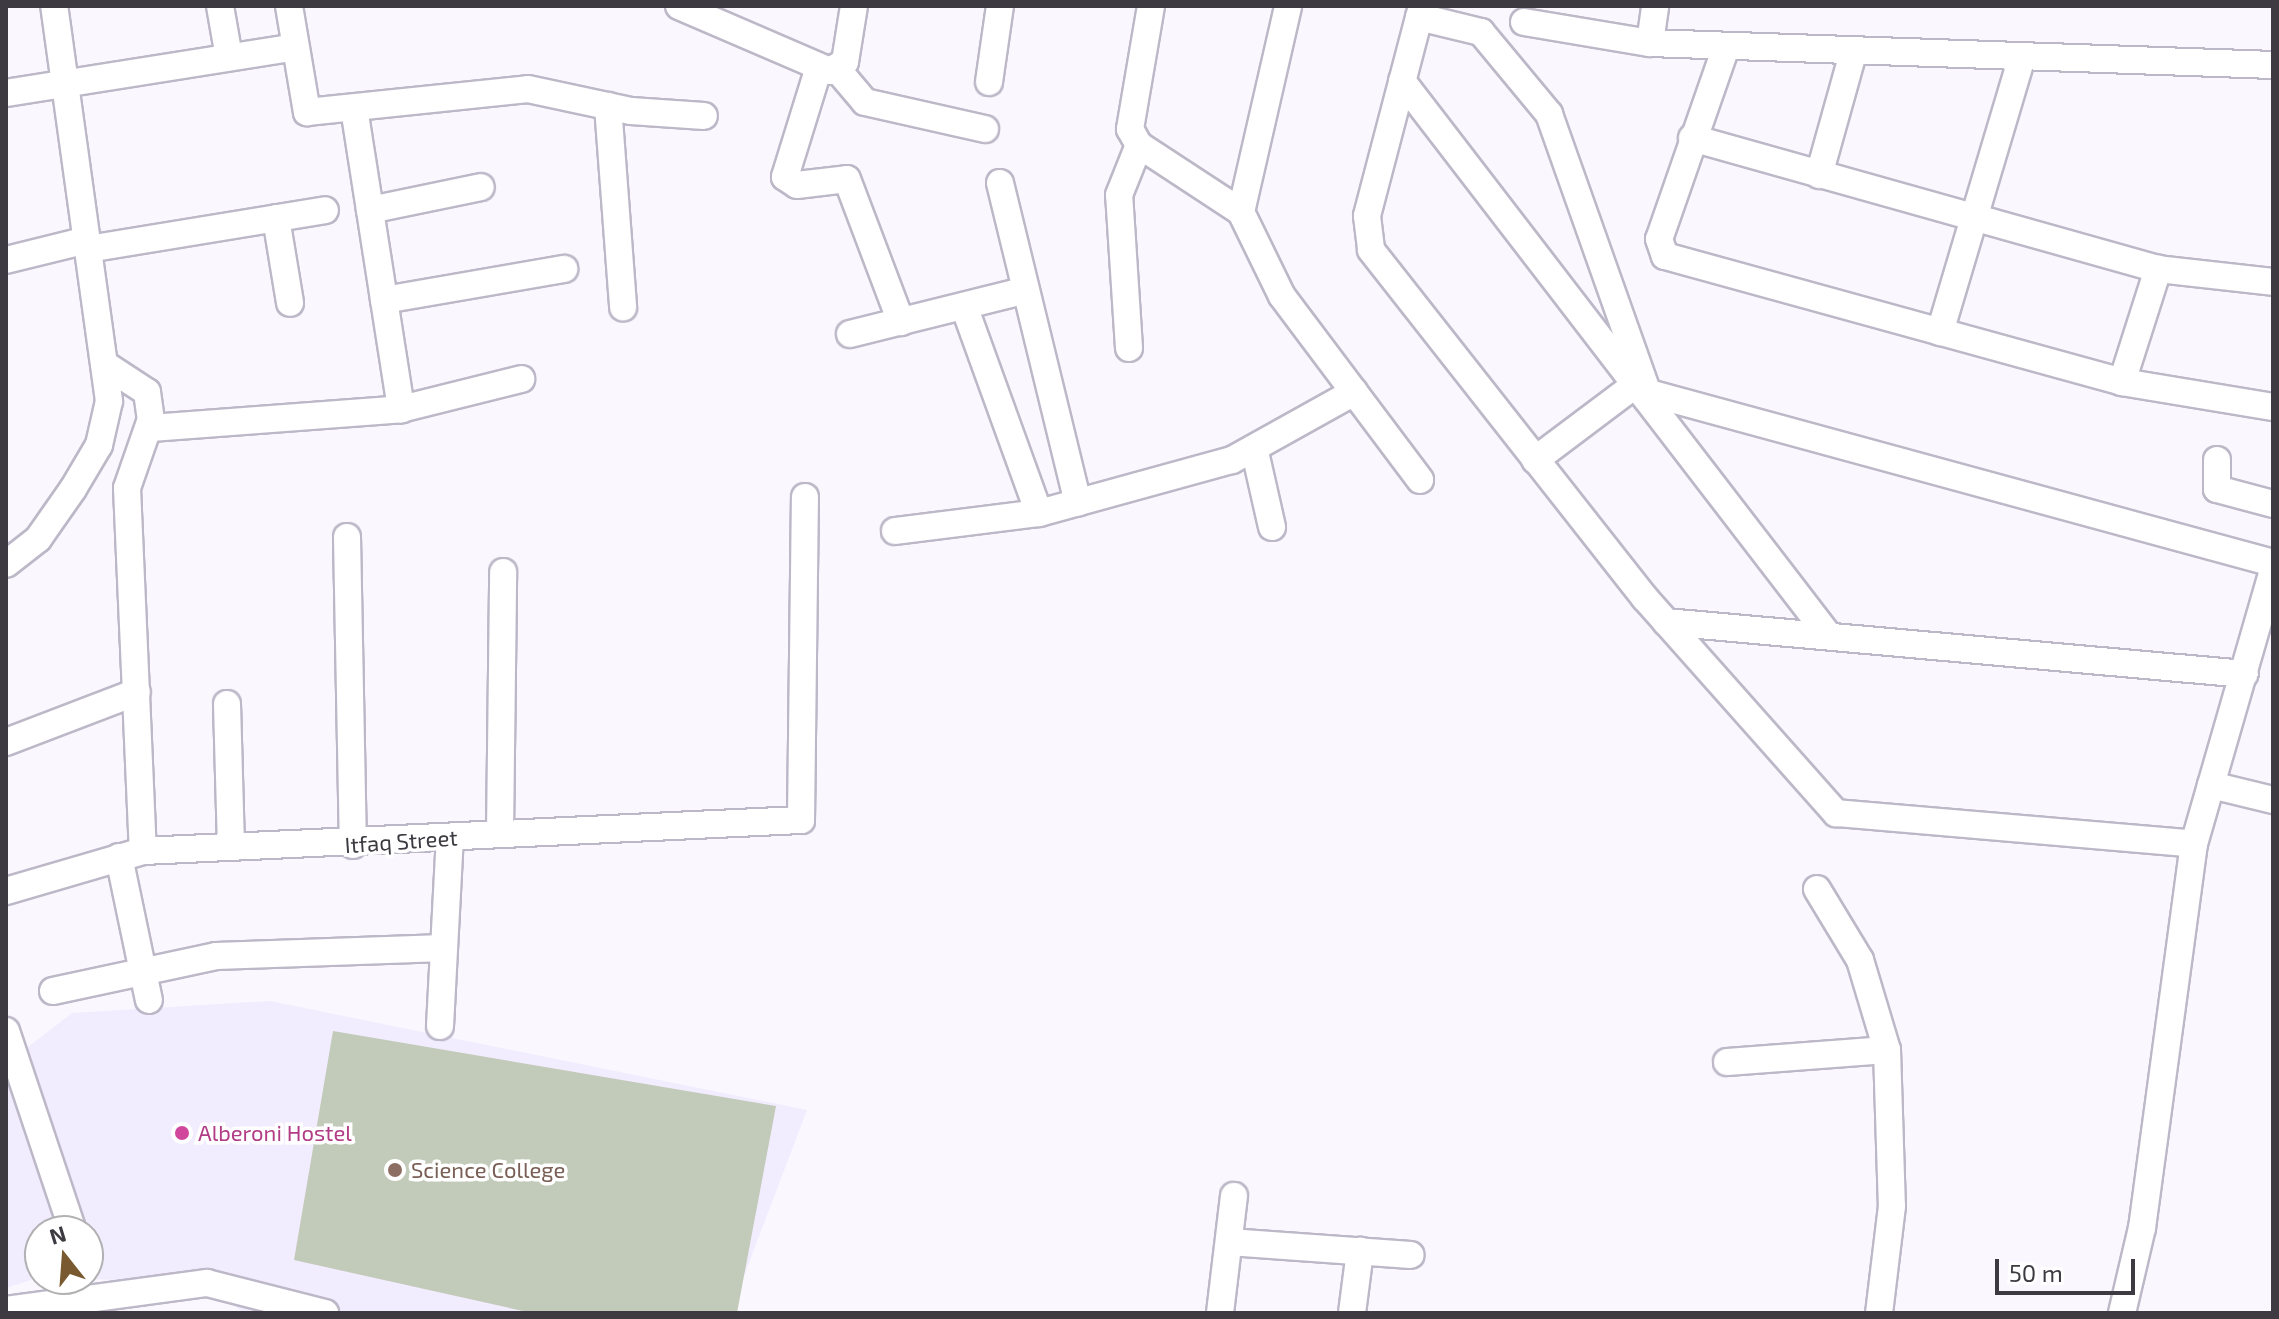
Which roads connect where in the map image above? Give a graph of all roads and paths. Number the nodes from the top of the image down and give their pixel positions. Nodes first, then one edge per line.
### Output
1 (54, 6) edge
2 (220, 6) edge
3 (289, 6) edge
4 (679, 6) edge
5 (854, 6) edge
6 (1000, 6) edge
7 (1151, 6) edge
8 (1288, 6) edge
9 (1655, 6) edge
10 (1420, 12) edge
11 (724, 16) edge
12 (1524, 22) dead end
13 (1650, 43) junction
14 (295, 47) junction
15 (1726, 47) junction
16 (1853, 53) junction
17 (229, 57) junction
18 (2022, 57) junction
19 (2273, 65) edge
20 (828, 68) junction
21 (64, 81) junction
22 (1402, 81) junction
23 (989, 82) dead end
24 (6, 93) edge
25 (608, 106) junction
26 (354, 108) junction
27 (704, 116) dead end
28 (985, 129) dead end
29 (1692, 138) junction
30 (1139, 145) junction
31 (1819, 175) junction
32 (1000, 183) dead end
33 (481, 187) dead end
34 (325, 210) dead end
35 (370, 210) junction
36 (1241, 212) junction
37 (1972, 217) junction
38 (276, 218) junction
39 (88, 245) junction
40 (6, 260) edge
41 (564, 269) dead end
42 (2158, 269) junction
43 (2273, 282) edge
44 (1026, 290) junction
45 (384, 300) junction
46 (290, 303) dead end
47 (964, 306) junction
48 (623, 307) dead end
49 (901, 322) junction
50 (1940, 332) junction
51 (850, 334) dead end
52 (1129, 348) dead end
53 (104, 364) junction
54 (521, 379) dead end
55 (2122, 382) junction
56 (1640, 391) junction
57 (1354, 392) junction
58 (2273, 407) edge
59 (401, 409) junction
60 (151, 428) junction
61 (1255, 452) junction
62 (1535, 460) junction
63 (2217, 460) dead end
64 (1420, 480) dead end
65 (805, 497) dead end
66 (1078, 503) junction
67 (2273, 504) edge
68 (1039, 513) junction
69 (1272, 527) dead end
70 (895, 531) dead end
71 (347, 537) dead end
72 (2273, 563) edge
73 (6, 564) edge
74 (2273, 570) edge
75 (503, 572) dead end
76 (1666, 622) junction
77 (1829, 636) junction
78 (2245, 674) junction
79 (137, 692) junction
80 (227, 704) dead end
81 (6, 742) edge
82 (2211, 785) junction
83 (2273, 800) edge
84 (500, 833) junction
85 (450, 838) junction
86 (231, 844) junction
87 (2194, 844) junction
88 (353, 845) junction
89 (131, 854) junction
90 (1817, 889) dead end
91 (6, 891) edge
92 (444, 948) junction
93 (142, 970) junction
94 (53, 991) dead end
95 (149, 1000) dead end
96 (440, 1026) dead end
97 (6, 1031) edge
98 (1887, 1050) junction
99 (1727, 1062) dead end
100 (1234, 1196) dead end
101 (68, 1215) edge
102 (1229, 1242) junction
103 (1360, 1251) junction
104 (1411, 1255) dead end
105 (93, 1297) edge
106 (6, 1310) edge
107 (325, 1313) edge
108 (1220, 1313) edge
109 (1352, 1313) edge
110 (1879, 1313) edge
111 (2122, 1313) edge

1 - 21 street
2 - 17 street
3 - 14 street
4 - 11 street
5 - 20 street
6 - 23 street
7 - 30 street
8 - 36 street
9 - 13 street
10 - 22 street
10 - 56 street
11 - 20 street
12 - 13 street
13 - 15 street
14 - 17 street
14 - 26 street
15 - 16 street
15 - 29 street
16 - 18 street
16 - 31 street
17 - 21 street
18 - 19 street
18 - 37 street
20 - 28 street
20 - 49 street
21 - 24 street
21 - 39 street
22 - 56 street
22 - 62 street
25 - 26 street
25 - 27 street
25 - 48 street
26 - 35 street
29 - 31 street
29 - 50 street
30 - 36 street
30 - 52 street
31 - 37 street
32 - 44 street
33 - 35 street
34 - 38 street
35 - 45 street
36 - 57 street
37 - 42 street
37 - 50 street
38 - 39 street
38 - 46 street
39 - 40 street
39 - 53 street
41 - 45 street
42 - 43 street
42 - 55 street
44 - 47 street
44 - 66 street
45 - 59 street
47 - 49 street
47 - 68 street
49 - 51 street
50 - 55 street
53 - 60 street
53 - 73 street
54 - 59 street
55 - 58 street
56 - 62 street
56 - 72 street
56 - 77 street
57 - 61 street
57 - 64 street
59 - 60 street
60 - 79 street
61 - 66 street
61 - 69 street
62 - 76 street
63 - 67 street
65 - 84 street, Itfaq Street
66 - 68 street
68 - 70 street
71 - 88 street
74 - 78 street
75 - 84 street
76 - 77 street
76 - 87 street
77 - 78 street
78 - 82 street
79 - 81 street
79 - 89 street
80 - 86 street
82 - 83 street
82 - 87 street
84 - 85 street, Itfaq Street
85 - 88 street, Itfaq Street
85 - 92 street
86 - 88 street, Itfaq Street
86 - 89 street, Itfaq Street
87 - 111 street
89 - 91 street, Itfaq Street
89 - 93 street
90 - 98 street
92 - 93 street
92 - 96 street
93 - 94 street
93 - 95 street
97 - 101 street
98 - 99 street
98 - 110 street
100 - 102 street
102 - 103 street
102 - 108 street
103 - 104 street
103 - 109 street
105 - 106 street
105 - 107 street

